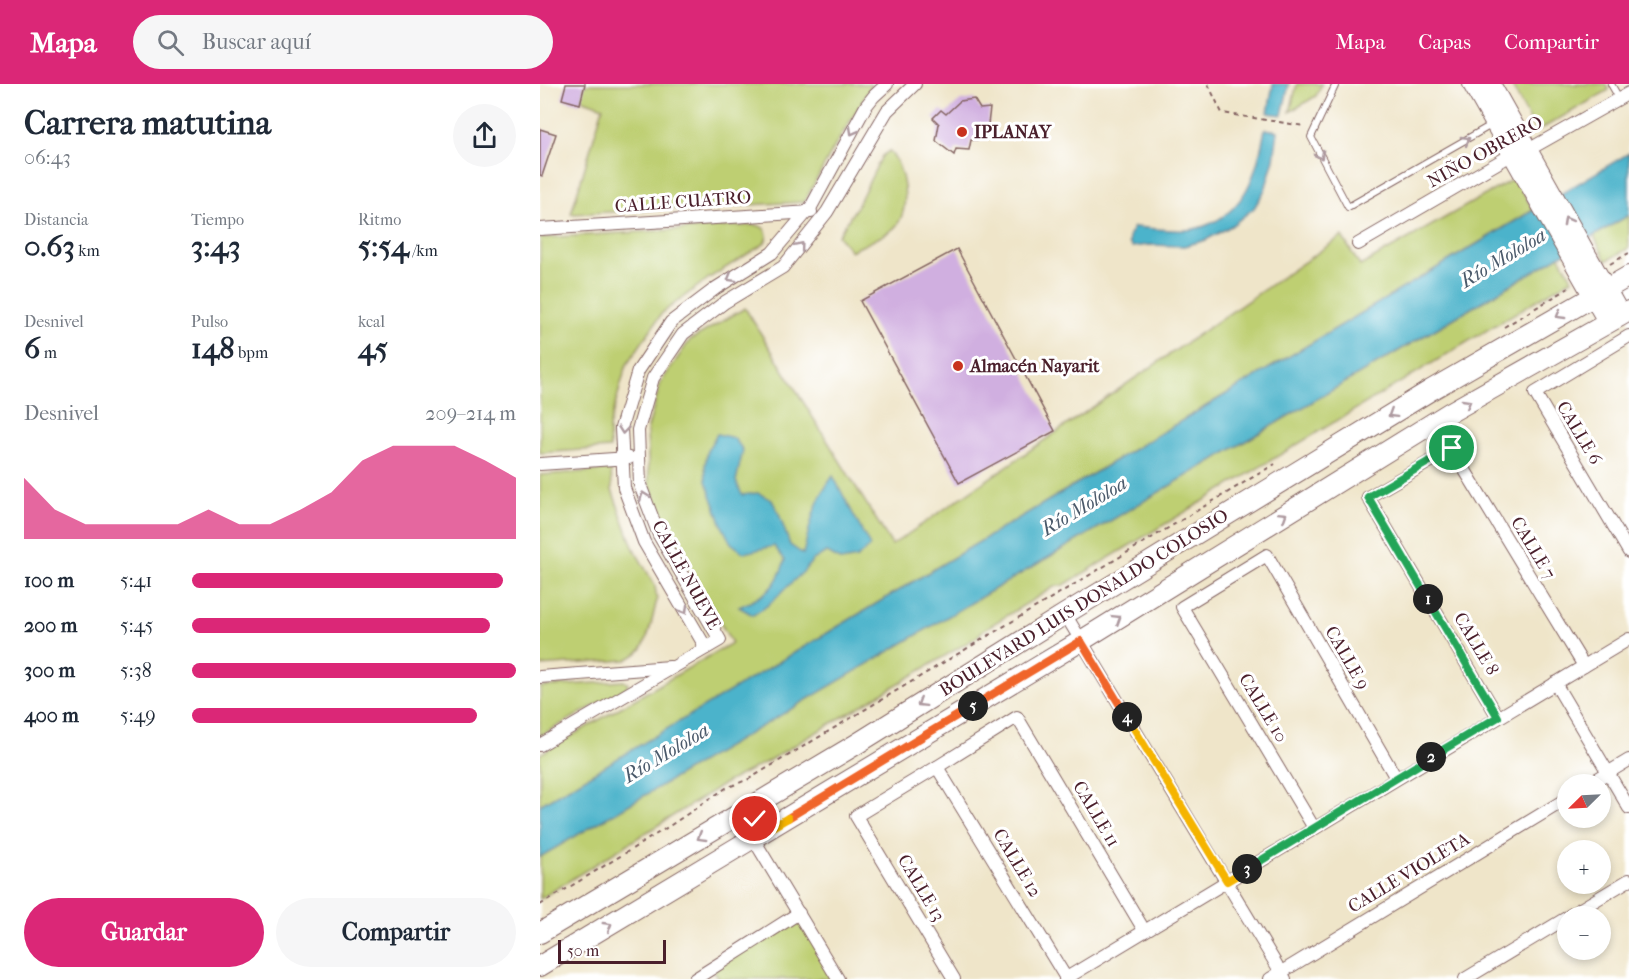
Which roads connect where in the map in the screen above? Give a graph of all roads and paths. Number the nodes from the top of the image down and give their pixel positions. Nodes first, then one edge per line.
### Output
1 (887, 84) edge
2 (915, 84) edge
3 (1208, 84) edge
4 (1336, 84) edge
5 (1472, 84) edge
6 (1611, 84) edge
7 (1494, 86) edge
8 (1624, 95) edge
9 (1494, 124) junction
10 (1315, 128) junction
11 (1520, 153) junction
12 (806, 212) junction
13 (827, 212) junction
14 (540, 229) edge
15 (1358, 244) dead end
16 (1629, 253) edge
17 (1629, 276) edge
18 (1594, 284) junction
19 (1619, 316) edge
20 (1500, 329) dead end
21 (1629, 336) edge
22 (1452, 448) joint
23 (639, 458) junction
24 (622, 459) junction
25 (540, 465) edge
26 (1274, 465) dead end
27 (1629, 552) edge
28 (1266, 555) joint
29 (1065, 614) junction
30 (1629, 639) edge
31 (1081, 641) junction
32 (706, 648) junction
33 (1584, 666) junction
34 (674, 667) junction
35 (540, 676) edge
36 (1555, 683) junction
37 (1498, 717) junction
38 (540, 745) edge
39 (855, 745) junction
40 (1629, 760) edge
41 (937, 767) junction
42 (1608, 773) junction
43 (1396, 778) junction
44 (1557, 805) edge
45 (1629, 808) edge
46 (739, 815) junction
47 (1314, 828) junction
48 (753, 838) junction
49 (1629, 880) edge
50 (1227, 881) junction
51 (540, 905) edge
52 (1586, 906) edge
53 (799, 913) junction
54 (1557, 924) edge
55 (1144, 930) junction
56 (540, 933) edge
57 (540, 966) edge
58 (716, 974) edge
59 (1279, 977) edge
60 (695, 979) edge
61 (838, 979) edge
62 (954, 979) edge
63 (1065, 979) edge
64 (1465, 979) edge

1 -> 12 street, CALLE NUEVE
2 - 13 street, CALLE NUEVE
3 - 10 path
4 - 10 lane
5 - 9 main road
6 - 8 lane
7 - 11 main road
8 - 11 street, NIÑO OBRERO
10 -> 9 lane
9 - 11 main road
11 - 15 street, NIÑO OBRERO
11 - 18 main road
12 - 13 street, CALLE CUATRO
12 - 14 street, CALLE CUATRO
12 -> 24 street, CALLE NUEVE
23 -> 13 street, CALLE NUEVE
16 - 18 path
17 - 18 main road, BOULEVARD LUIS DONALDO COLOSIO
18 - 19 main road
18 - 20 path
18 -> 29 main road, BOULEVARD LUIS DONALDO COLOSIO
31 -> 19 main road, BOULEVARD LUIS DONALDO COLOSIO
21 - 27 street, CALLE 6
22 - 33 street, CALLE 7
22 - 37 street, CALLE 8
23 - 24 street
32 -> 23 street, CALLE NUEVE
24 - 25 street
24 -> 32 street, CALLE NUEVE
26 - 51 path
28 - 43 street, CALLE 9
28 - 47 street, CALLE 10
29 - 31 street
29 -> 39 main road, BOULEVARD LUIS DONALDO COLOSIO
30 - 33 street
31 - 48 main road, BOULEVARD LUIS DONALDO COLOSIO
31 - 50 street
32 - 34 street
33 - 36 street
34 - 35 street
34 - 38 street
36 - 37 street
36 - 42 street
37 - 43 street
39 - 46 main road, BOULEVARD LUIS DONALDO COLOSIO
39 - 48 main road
40 - 42 street
41 - 55 street, CALLE 11
41 - 62 street, CALLE 13
41 - 63 street, CALLE 12
42 - 45 street
43 - 47 street
44 - 59 street, CALLE VIOLETA
46 - 48 street
46 -> 56 main road, BOULEVARD LUIS DONALDO COLOSIO
47 - 50 street
48 - 53 street
57 -> 48 main road, BOULEVARD LUIS DONALDO COLOSIO
49 - 52 street
50 - 55 street
50 - 59 street
53 - 58 street
53 - 61 street
54 - 64 street
55 - 63 street
58 - 60 street

